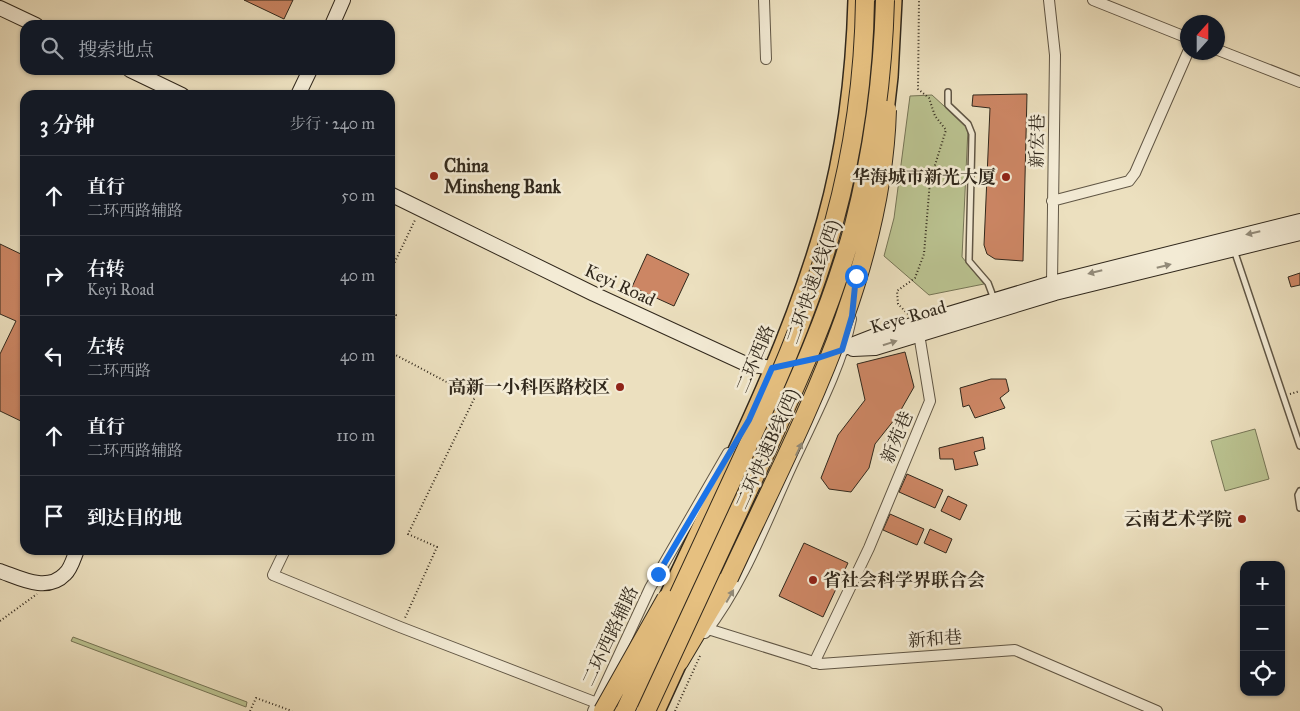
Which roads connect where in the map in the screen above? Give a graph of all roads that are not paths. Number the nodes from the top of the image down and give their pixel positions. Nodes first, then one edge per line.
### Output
1 (343, 0) edge
2 (764, 0) edge
3 (856, 0) edge
4 (865, 0) edge
5 (894, 0) edge
6 (1049, 0) edge
7 (1093, 0) edge
8 (0, 8) edge
9 (885, 8) edge
10 (25, 20) edge
11 (334, 20) edge
12 (1180, 35) edge
13 (1225, 53) edge
14 (766, 59) dead end
15 (1184, 60) edge
16 (140, 75) edge
17 (308, 75) edge
18 (1300, 82) edge
19 (172, 90) edge
20 (300, 90) edge
21 (948, 92) dead end
22 (395, 196) edge
23 (1052, 201) junction
24 (1300, 221) edge
25 (1300, 233) edge
26 (857, 249) junction
27 (1234, 249) junction
28 (1052, 282) junction
29 (994, 300) junction
30 (918, 334) junction
31 (842, 350) junction
32 (818, 358) junction
33 (772, 368) junction
34 (749, 420) junction
35 (1300, 446) edge
36 (1300, 491) edge
37 (719, 507) junction
38 (1300, 508) edge
39 (75, 555) edge
40 (283, 555) edge
41 (0, 571) edge
42 (708, 629) junction
43 (679, 662) junction
44 (814, 664) junction
45 (598, 708) edge
46 (614, 711) edge
47 (625, 711) edge
48 (646, 711) edge
49 (657, 711) edge
50 (1157, 711) edge

1 - 11 street
2 - 14 street
3 - 33 main road, 二环西路
4 - 37 highway, 二环快速A线(西), bridge
5 - 26 main road
6 - 23 street, 新宏巷
7 - 12 street
8 - 10 street
9 - 43 highway, bridge
9 - 48 highway, 二环快速B线(西), bridge
13 - 18 street
15 - 23 street
16 - 19 street
17 - 20 street
21 - 29 lane
22 - 33 street, Keyi Road
23 - 28 street, 新宏巷
24 -> 28 street, Keye Road
25 - 27 street, Keye Road
26 - 31 street
26 - 32 main road
30 -> 27 street, Keye Road
27 - 35 lane
28 - 29 street, Keye Road
29 - 31 street, Keye Road
31 -> 30 street, Keye Road
30 - 44 street, 新苑巷
31 - 32 street, Keyi Road
42 -> 31 street
32 - 33 street, Keyi Road
32 - 43 main road
33 - 34 main road, 二环西路
34 - 45 street, 二环西路辅路
34 - 46 main road, 二环西路
36 - 38 lane
37 - 45 highway, bridge
37 - 47 highway, 二环快速A线(西), bridge
39 - 41 street
40 - 45 street
42 - 43 street
42 - 44 street, 新和巷
43 - 49 main road
44 - 50 street, 新和巷

